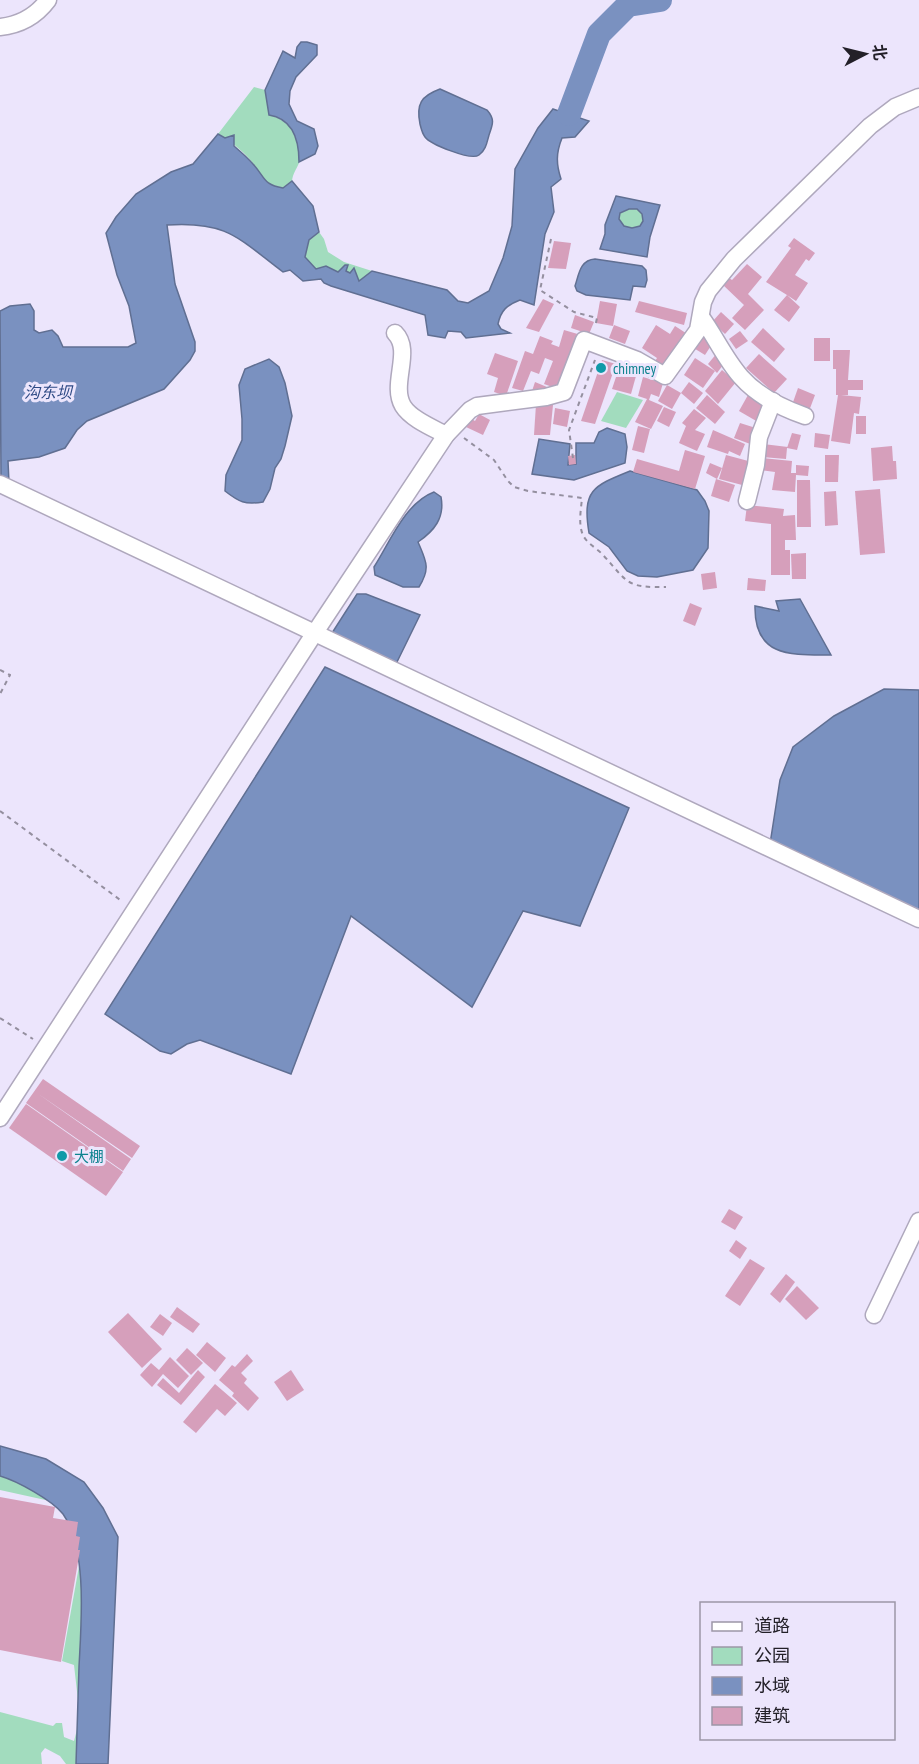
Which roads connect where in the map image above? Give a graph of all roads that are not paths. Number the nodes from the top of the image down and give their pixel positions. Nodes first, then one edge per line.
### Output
1 (48, 0) edge
2 (0, 27) edge
3 (919, 97) edge
4 (701, 317) junction
5 (395, 333) dead end
6 (773, 401) junction
7 (805, 417) dead end
8 (449, 432) junction
9 (0, 484) edge
10 (747, 501) dead end
11 (314, 634) junction
12 (919, 919) edge
13 (0, 1118) edge
14 (919, 1221) edge
15 (874, 1315) dead end

1 - 2 street
3 - 4 street
4 - 6 street
4 - 8 street
5 - 8 street
6 - 7 street
6 - 10 street
8 - 11 street
9 - 11 street
11 - 12 street
11 - 13 street
14 - 15 street

